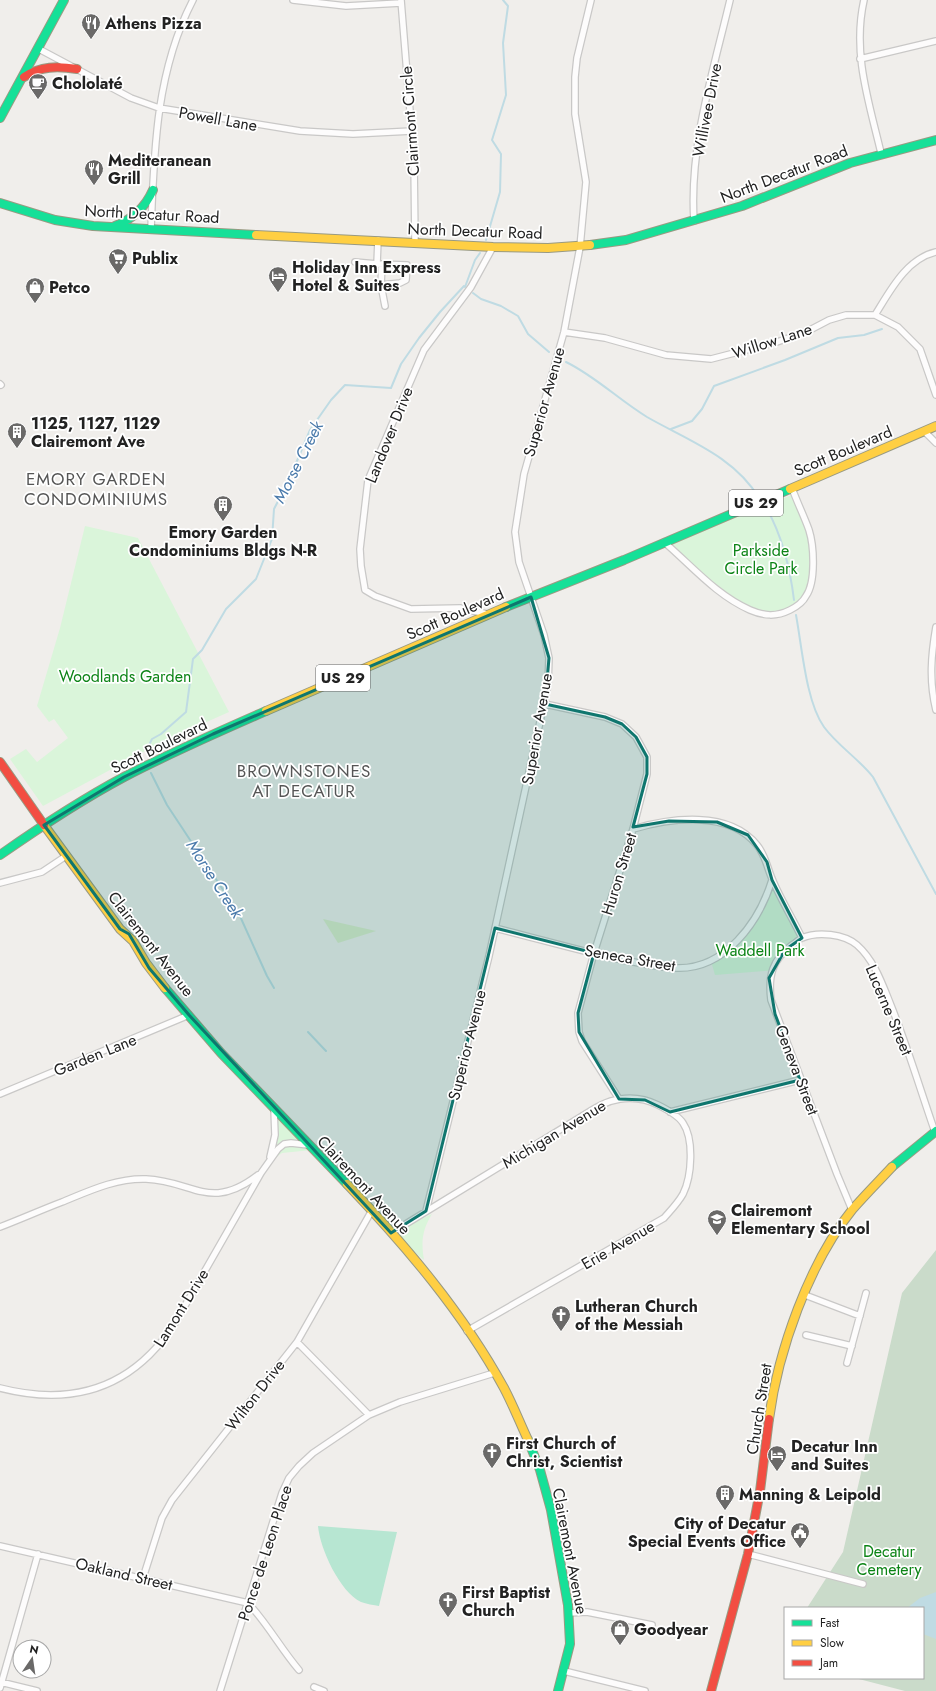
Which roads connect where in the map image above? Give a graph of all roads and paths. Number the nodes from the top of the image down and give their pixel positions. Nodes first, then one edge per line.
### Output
1 (64, 0) edge
2 (193, 0) edge
3 (293, 0) edge
4 (591, 0) edge
5 (730, 0) edge
6 (864, 0) edge
7 (401, 1) edge
8 (936, 41) edge
9 (39, 49) junction
10 (860, 59) junction
11 (77, 69) junction
12 (22, 77) junction
13 (159, 108) junction
14 (0, 118) edge
15 (412, 131) junction
16 (936, 140) edge
17 (881, 154) junction
18 (153, 190) junction
19 (0, 203) edge
20 (694, 221) junction
21 (113, 227) junction
22 (151, 229) junction
23 (378, 240) junction
24 (415, 243) junction
25 (493, 247) junction
26 (580, 247) junction
27 (936, 252) edge
28 (355, 262) dead end
29 (380, 264) junction
30 (382, 285) junction
31 (385, 306) dead end
32 (875, 315) junction
33 (564, 332) junction
34 (936, 395) edge
35 (936, 426) edge
36 (924, 431) junction
37 (936, 443) edge
38 (792, 488) junction
39 (664, 542) junction
40 (531, 597) junction
41 (489, 615) junction
42 (936, 627) edge
43 (545, 704) junction
44 (936, 710) edge
45 (0, 762) edge
46 (44, 825) junction
47 (633, 829) junction
48 (0, 855) edge
49 (66, 856) junction
50 (772, 880) junction
51 (0, 883) edge
52 (495, 928) junction
53 (802, 938) junction
54 (594, 954) junction
55 (189, 1015) junction
56 (800, 1080) junction
57 (0, 1094) edge
58 (619, 1099) junction
59 (274, 1109) junction
60 (670, 1112) junction
61 (935, 1132) edge
62 (308, 1145) junction
63 (267, 1164) junction
64 (261, 1173) junction
65 (852, 1210) junction
66 (426, 1211) junction
67 (371, 1212) junction
68 (0, 1227) edge
69 (392, 1233) junction
70 (866, 1293) dead end
71 (805, 1295) junction
72 (860, 1316) junction
73 (467, 1331) junction
74 (806, 1335) dead end
75 (297, 1342) junction
76 (852, 1346) junction
77 (848, 1363) dead end
78 (494, 1373) junction
79 (0, 1388) edge
80 (369, 1415) junction
81 (0, 1546) edge
82 (38, 1554) junction
83 (748, 1554) junction
84 (142, 1578) junction
85 (863, 1584) dead end
86 (248, 1603) junction
87 (569, 1613) junction
88 (652, 1625) dead end
89 (299, 1670) dead end
90 (564, 1671) junction
91 (1, 1684) edge
92 (314, 1687) dead end
93 (37, 1691) edge
94 (220, 1691) edge
95 (324, 1691) edge
96 (558, 1691) edge
97 (645, 1691) edge
98 (711, 1691) edge

1 - 9 main road
2 - 13 street
3 - 7 street
4 - 26 street, Superior Avenue
5 - 20 street, Willivee Drive
6 - 10 street
7 - 15 street, Clairmont Circle
8 - 10 street
9 - 11 street, Powell Lane
9 - 12 main road
10 - 17 street
11 - 12 main road
11 - 13 street, Powell Lane
12 - 14 main road
13 - 15 street, Powell Lane
13 - 18 street
15 - 24 street, Clairmont Circle
16 - 17 main road, North Decatur Road
17 - 20 main road, North Decatur Road
18 - 21 main road
18 - 22 street
19 - 21 main road, North Decatur Road
20 - 26 main road, North Decatur Road
21 - 22 main road, North Decatur Road
22 - 23 main road, North Decatur Road
23 - 24 main road, North Decatur Road
23 - 29 street
24 - 25 main road, North Decatur Road
25 - 26 main road, North Decatur Road
25 - 41 street, Landover Drive
26 - 33 street, Superior Avenue
27 - 32 street
28 - 29 street
29 - 30 street
29 - 30 street
30 - 31 street
32 - 33 street, Willow Lane
32 - 34 street, Willow Lane
33 - 40 street, Superior Avenue
35 - 36 main road, Scott Boulevard / US 29
36 - 37 street
36 - 38 main road, Scott Boulevard / US 29
38 - 39 main road, Scott Boulevard / US 29
38 - 39 street
39 - 40 main road, Scott Boulevard / US 29
40 - 41 main road, Scott Boulevard / US 29
40 - 43 street, Superior Avenue
41 - 46 main road, Scott Boulevard / US 29
42 - 44 street
43 - 47 street, Huron Street
43 - 52 street, Superior Avenue
45 - 46 main road, Clairemont Avenue
46 - 48 main road, Scott Boulevard
46 - 49 main road, Clairemont Avenue
47 - 50 street
47 - 54 street, Huron Street
49 - 51 street
49 - 55 main road, Clairemont Avenue
50 - 53 street
50 - 54 street, Seneca Street
52 - 54 street, Seneca Street
52 - 66 street, Superior Avenue
53 - 56 street, Geneva Street
53 - 61 street, Lucerne Street
54 - 58 street, Huron Street
55 - 57 street, Garden Lane
55 - 59 main road, Clairemont Avenue
56 - 60 street
56 - 65 street, Geneva Street
58 - 60 street, Michigan Avenue
58 - 66 street, Michigan Avenue
59 - 62 main road, Clairemont Avenue
59 - 63 street
60 - 73 street, Erie Avenue
61 - 65 main road, Church Street
62 - 63 street, Lamont Drive
62 - 67 main road, Clairemont Avenue
63 - 64 street, Lamont Drive
64 - 68 street
64 - 79 street, Lamont Drive
65 - 71 main road, Church Street
66 - 69 street, Michigan Avenue
67 - 69 main road, Clairemont Avenue
67 - 75 street, Wilton Drive
69 - 73 main road, Clairemont Avenue
70 - 72 street
71 - 72 street
71 - 83 main road, Church Street
72 - 76 street
73 - 78 main road, Clairemont Avenue
74 - 76 street
75 - 80 street
75 - 84 street, Wilton Drive
76 - 77 street
78 - 80 street, Ponce de Leon Place
78 - 87 main road, Clairemont Avenue
80 - 86 street, Ponce de Leon Place
81 - 82 street, Oakland Street
82 - 84 street, Oakland Street
82 - 91 street
83 - 85 street
83 - 98 main road, Church Street
84 - 86 street, Oakland Street
86 - 89 street
86 - 94 street, Ponce de Leon Place
87 - 88 street
87 - 90 main road, Clairemont Avenue
90 - 96 main road, Clairemont Avenue
90 - 97 street
91 - 93 street
92 - 95 street

